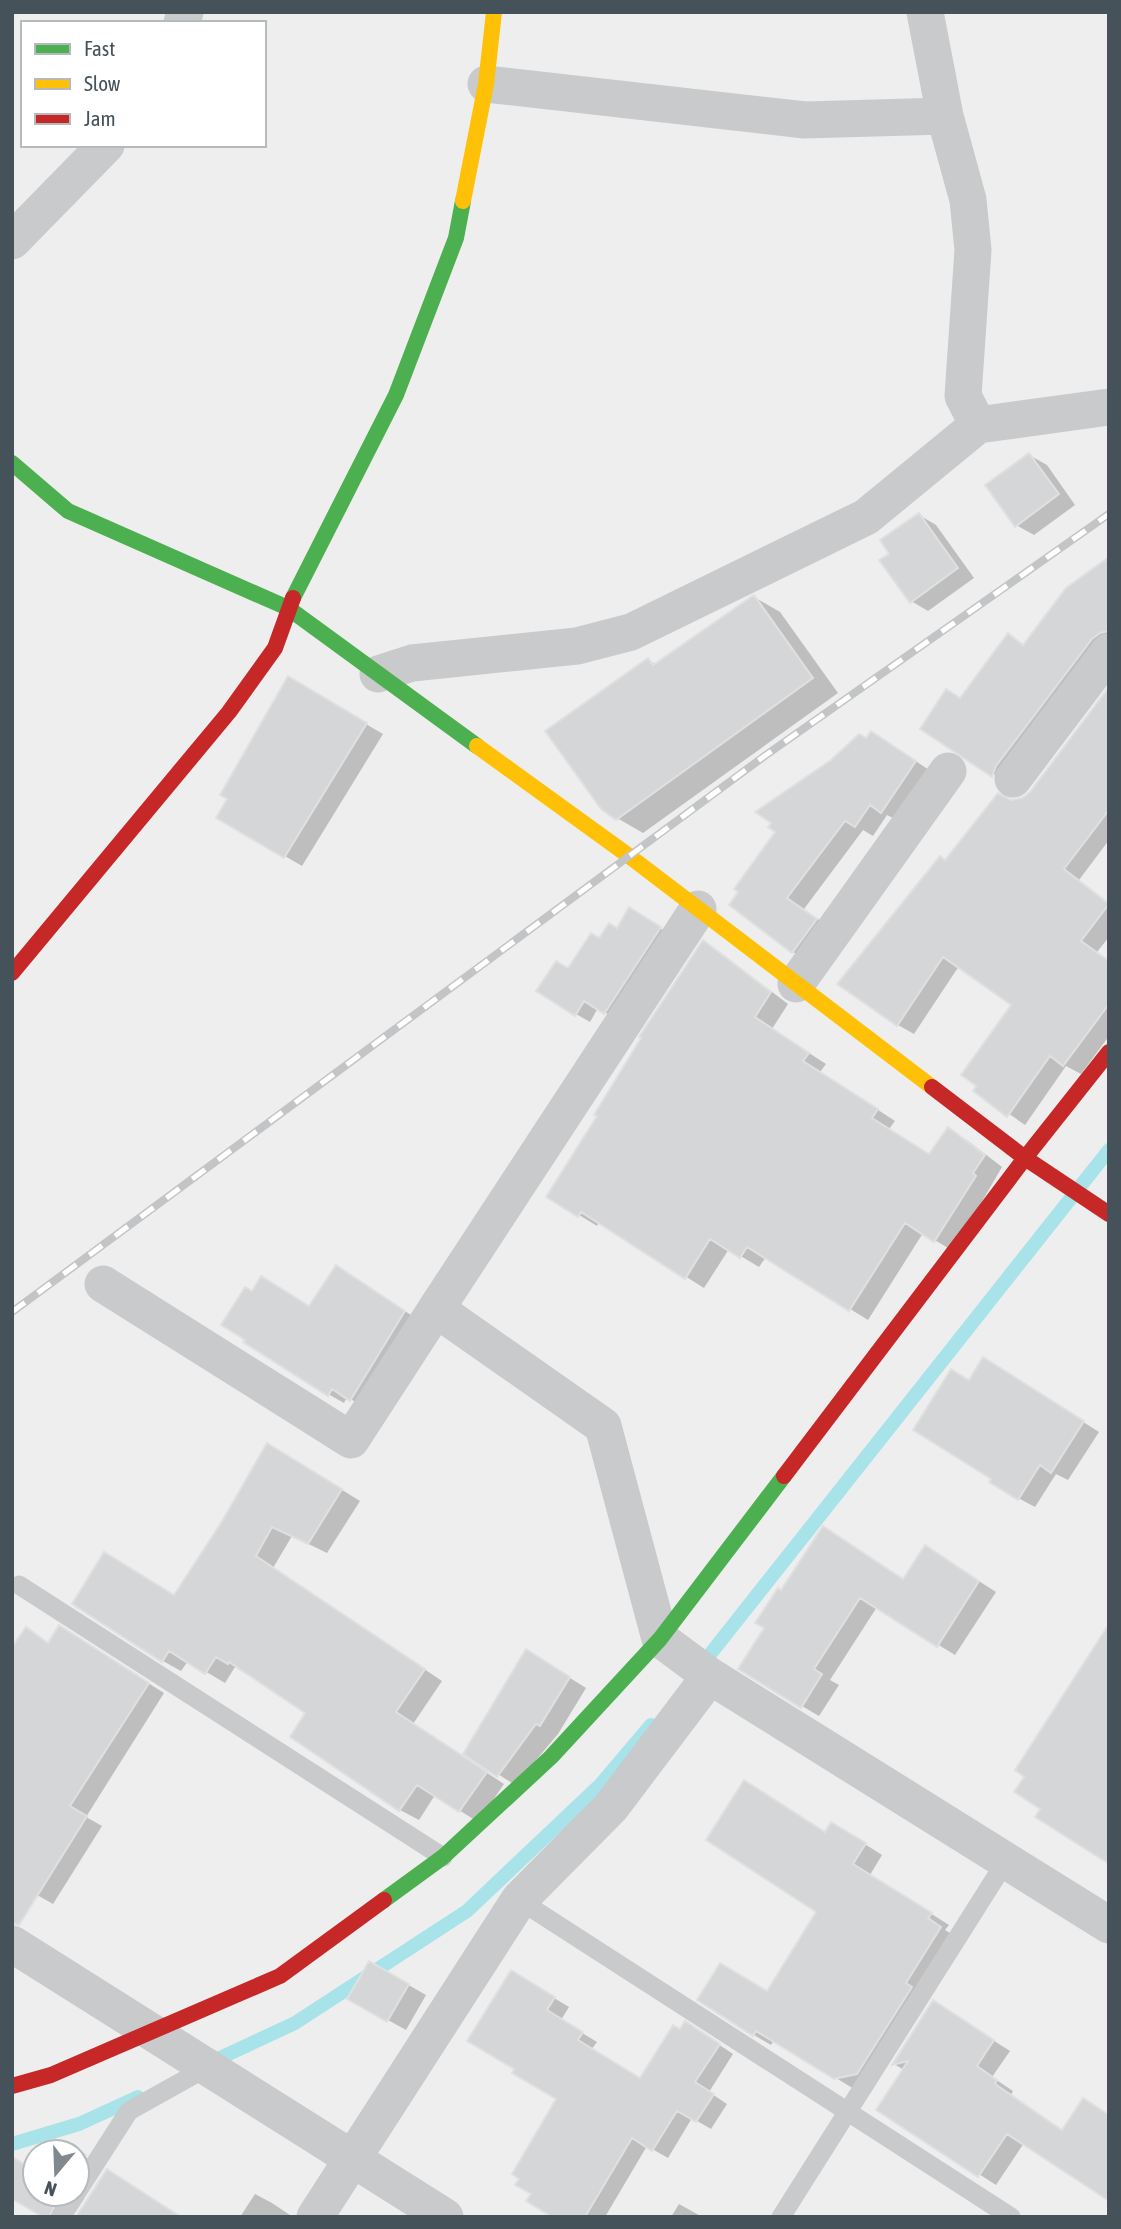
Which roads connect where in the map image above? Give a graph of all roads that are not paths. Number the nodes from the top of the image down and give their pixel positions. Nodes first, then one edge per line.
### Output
1 (495, 12) edge
2 (925, 12) edge
3 (485, 84) junction
4 (946, 116) junction
5 (104, 147) edge
6 (12, 241) edge
7 (1109, 407) edge
8 (978, 425) junction
9 (12, 463) edge
10 (288, 608) junction
11 (1109, 652) edge
12 (378, 674) junction
13 (948, 771) dead end
14 (1013, 779) dead end
15 (698, 909) junction
16 (12, 973) edge
17 (796, 984) junction
18 (1109, 1052) edge
19 (1025, 1158) junction
20 (1109, 1214) edge
21 (103, 1284) dead end
22 (436, 1309) junction
23 (19, 1584) dead end
24 (660, 1639) junction
25 (710, 1676) junction
26 (443, 1857) junction
27 (1006, 1861) junction
28 (519, 1900) junction
29 (1109, 1925) edge
30 (12, 1944) edge
31 (151, 2033) junction
32 (206, 2068) junction
33 (12, 2085) edge
34 (848, 2111) junction
35 (354, 2158) junction
36 (91, 2170) edge
37 (315, 2217) edge
38 (445, 2217) edge
39 (781, 2217) edge
40 (1011, 2217) edge

1 - 3 street
2 - 4 street
3 - 4 street
3 - 10 street
4 - 8 street
5 - 6 street
7 - 8 street
8 - 12 street
9 - 10 street
10 - 12 street
10 - 16 street
11 - 14 street
12 - 15 street
13 - 17 street
15 - 17 street
15 - 22 street
17 - 19 street
18 - 19 street
19 - 20 street
19 - 24 street
21 - 22 street
22 - 24 street
23 - 26 lane
24 - 25 street
24 - 26 street
25 - 27 street
25 - 28 street
26 - 31 street
27 - 29 street
27 - 34 lane
28 - 34 lane
28 - 35 street
30 - 31 street
31 - 32 street
31 - 33 street
32 - 35 street
32 - 36 lane
34 - 39 lane
34 - 40 lane
35 - 37 street
35 - 38 street

